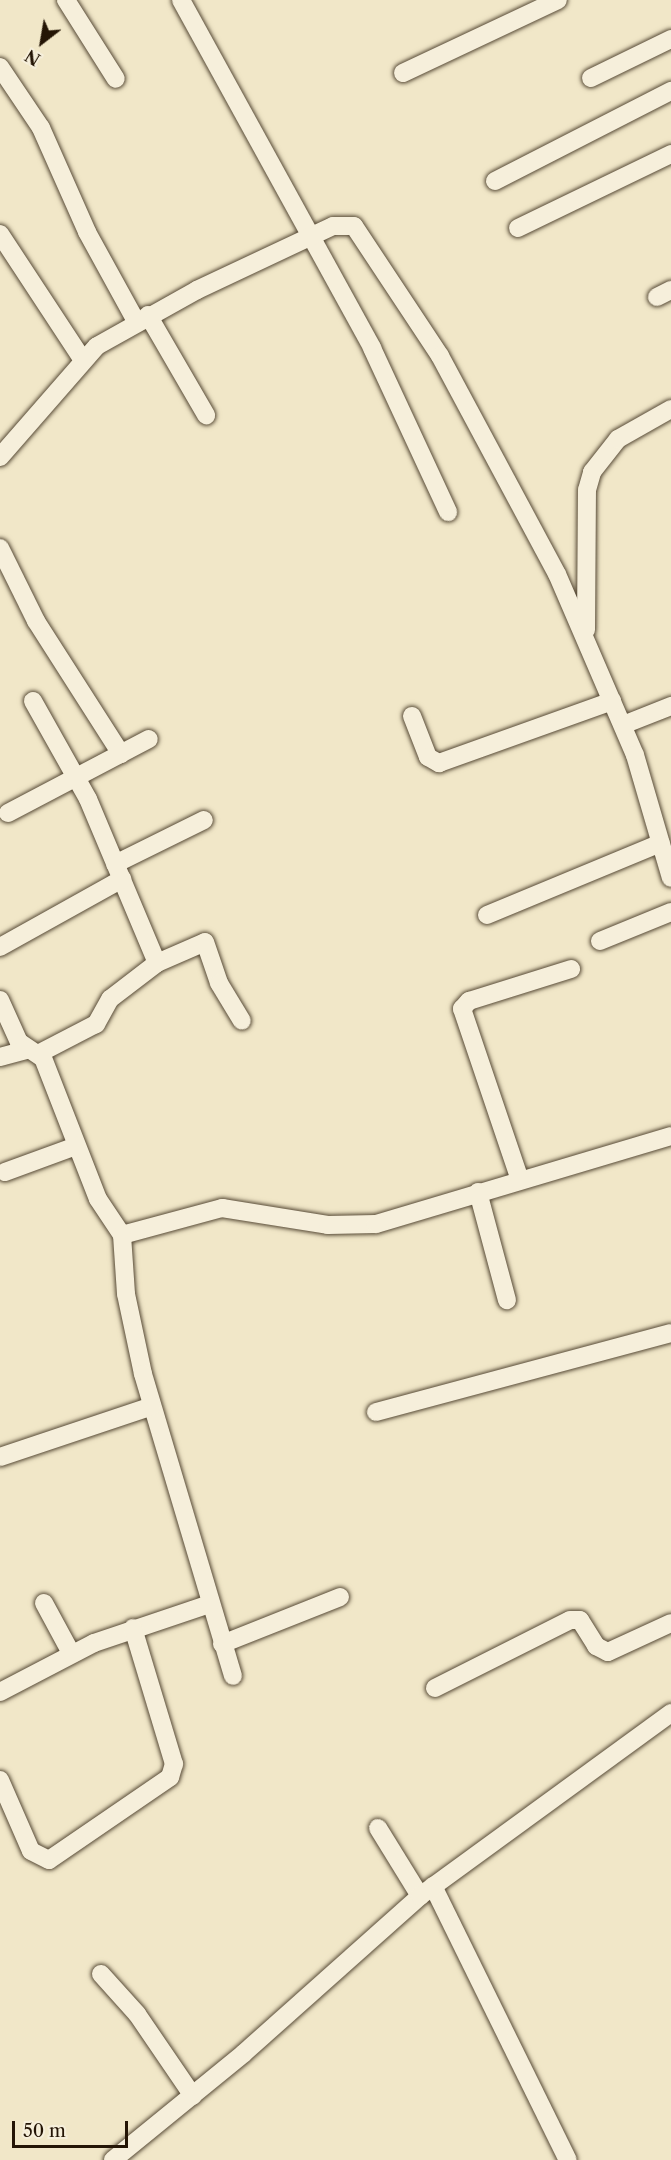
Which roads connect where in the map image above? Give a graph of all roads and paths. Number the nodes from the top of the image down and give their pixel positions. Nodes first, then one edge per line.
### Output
1 (66, 0) edge
2 (181, 0) edge
3 (558, 0) edge
4 (671, 39) edge
5 (0, 67) edge
6 (403, 73) dead end
7 (591, 78) dead end
8 (116, 79) dead end
9 (671, 91) edge
10 (671, 154) edge
11 (495, 181) dead end
12 (518, 228) dead end
13 (0, 234) edge
14 (312, 236) junction
15 (142, 318) junction
16 (82, 360) junction
17 (671, 410) edge
18 (206, 415) dead end
19 (0, 457) edge
20 (448, 512) dead end
21 (0, 548) edge
22 (586, 637) junction
23 (33, 701) dead end
24 (612, 701) junction
25 (671, 706) edge
26 (412, 716) dead end
27 (623, 724) junction
28 (149, 739) dead end
29 (121, 754) junction
30 (76, 779) junction
31 (8, 813) dead end
32 (204, 820) dead end
33 (661, 843) junction
34 (118, 872) junction
35 (671, 878) edge
36 (671, 912) edge
37 (487, 915) dead end
38 (600, 941) dead end
39 (0, 947) edge
40 (157, 963) junction
41 (571, 969) dead end
42 (0, 1000) edge
43 (243, 1021) dead end
44 (32, 1052) junction
45 (0, 1057) edge
46 (671, 1136) edge
47 (76, 1146) junction
48 (5, 1172) dead end
49 (520, 1179) junction
50 (478, 1192) junction
51 (122, 1235) junction
52 (507, 1300) dead end
53 (671, 1333) edge
54 (152, 1406) junction
55 (376, 1412) dead end
56 (0, 1457) edge
57 (340, 1597) dead end
58 (44, 1603) dead end
59 (210, 1604) junction
60 (671, 1623) edge
61 (133, 1628) junction
62 (222, 1644) junction
63 (71, 1653) junction
64 (233, 1676) dead end
65 (435, 1688) dead end
66 (0, 1692) edge
67 (671, 1713) edge
68 (0, 1780) edge
69 (378, 1828) dead end
70 (427, 1891) junction
71 (101, 1974) dead end
72 (193, 2096) junction
73 (113, 2160) edge
74 (568, 2160) edge

1 - 8 street
2 - 14 street
3 - 6 street
4 - 7 street
5 - 15 street
9 - 11 street
10 - 12 street
13 - 16 street
14 - 15 street
14 - 20 street
14 - 22 street
15 - 16 street
15 - 18 street
16 - 19 street
17 - 22 street
21 - 29 street
22 - 24 street
23 - 30 street
24 - 26 street
24 - 27 street
25 - 27 street
27 - 33 street
28 - 29 street
29 - 30 street
30 - 31 street
30 - 34 street
32 - 34 street
33 - 35 street
33 - 37 street
34 - 39 street
34 - 40 street
36 - 38 street
40 - 43 street
40 - 44 street
41 - 49 street
42 - 44 street
44 - 45 street
44 - 47 street
46 - 49 street
47 - 48 street
47 - 51 street
49 - 50 street
50 - 51 street
50 - 52 street
51 - 54 street
53 - 55 street
54 - 56 street
54 - 59 street
57 - 62 street
58 - 63 street
59 - 61 street
59 - 62 street
60 - 65 street
61 - 63 street
61 - 68 street
62 - 64 street
63 - 66 street
67 - 70 street
69 - 70 street
70 - 72 street
70 - 74 street
71 - 72 street
72 - 73 street

